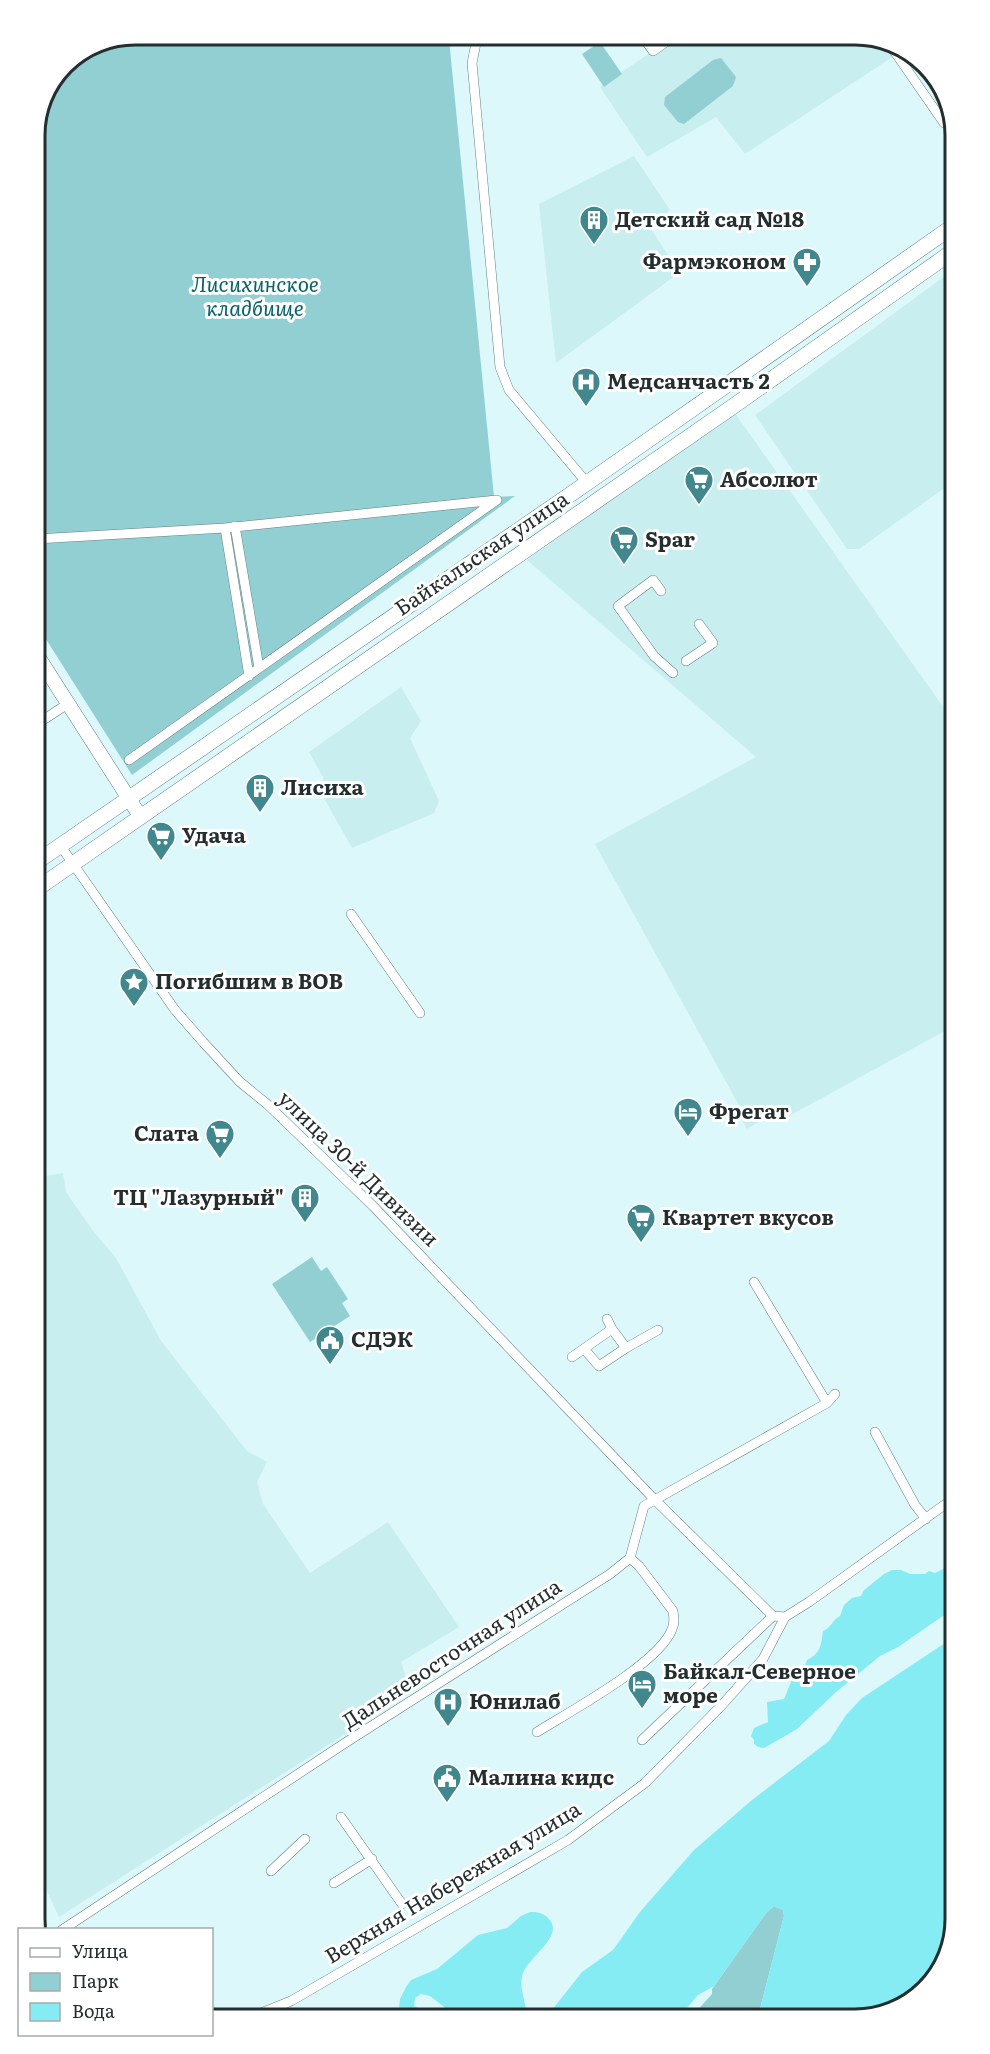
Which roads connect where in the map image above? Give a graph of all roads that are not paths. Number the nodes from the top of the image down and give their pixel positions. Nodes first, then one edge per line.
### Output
1 (476, 45) edge
2 (648, 45) edge
3 (661, 45) edge
4 (898, 56) edge
5 (944, 123) dead end
6 (945, 231) edge
7 (945, 257) edge
8 (587, 483) junction
9 (235, 526) junction
10 (225, 528) junction
11 (45, 538) edge
12 (661, 591) dead end
13 (699, 624) dead end
14 (686, 661) dead end
15 (45, 667) edge
16 (259, 668) junction
17 (673, 673) dead end
18 (249, 676) junction
19 (69, 703) junction
20 (45, 719) edge
21 (129, 760) dead end
22 (128, 798) junction
23 (140, 816) junction
24 (60, 845) junction
25 (45, 856) edge
26 (74, 863) junction
27 (45, 883) edge
28 (351, 914) dead end
29 (420, 1013) dead end
30 (754, 1282) dead end
31 (607, 1319) dead end
32 (612, 1329) junction
33 (658, 1330) dead end
34 (626, 1348) junction
35 (584, 1349) junction
36 (572, 1357) dead end
37 (835, 1394) dead end
38 (827, 1403) junction
39 (875, 1432) dead end
40 (655, 1500) junction
41 (945, 1505) edge
42 (926, 1520) junction
43 (630, 1558) junction
44 (773, 1616) junction
45 (785, 1617) junction
46 (537, 1732) dead end
47 (642, 1740) dead end
48 (341, 1817) dead end
49 (305, 1839) dead end
50 (371, 1859) junction
51 (271, 1871) dead end
52 (334, 1883) dead end
53 (402, 1904) dead end
54 (64, 1928) edge
55 (271, 2009) edge

1 - 8 street
2 - 3 street
4 - 5 street
6 - 8 main road, Байкальская улица
7 - 23 main road, Байкальская улица
8 - 22 main road, Байкальская улица
9 - 10 street
9 - 16 street
9 - 16 street
10 - 11 street
10 - 18 street
12 - 17 street
13 - 14 street
15 - 19 main road
16 - 18 street
18 - 21 street
19 - 20 street
19 - 22 main road
22 - 23 main road
22 - 24 main road, Байкальская улица
23 - 26 main road, Байкальская улица
24 - 25 main road, Байкальская улица
24 - 26 street, улица 30-й Дивизии
26 - 27 main road, Байкальская улица
26 - 40 street, улица 30-й Дивизии
28 - 29 street
30 - 38 street
31 - 32 street
32 - 34 street
32 - 35 street
33 - 34 street
34 - 35 street
35 - 36 street
37 - 38 street
38 - 40 street
39 - 42 street
40 - 43 street
40 - 44 street, улица 30-й Дивизии
41 - 42 street
42 - 45 street
43 - 46 street
43 - 54 street, Дальневосточная улица
44 - 45 street
44 - 47 street
45 - 55 street, Верхняя Набережная улица
48 - 50 street
49 - 51 street
50 - 52 street
50 - 53 street

